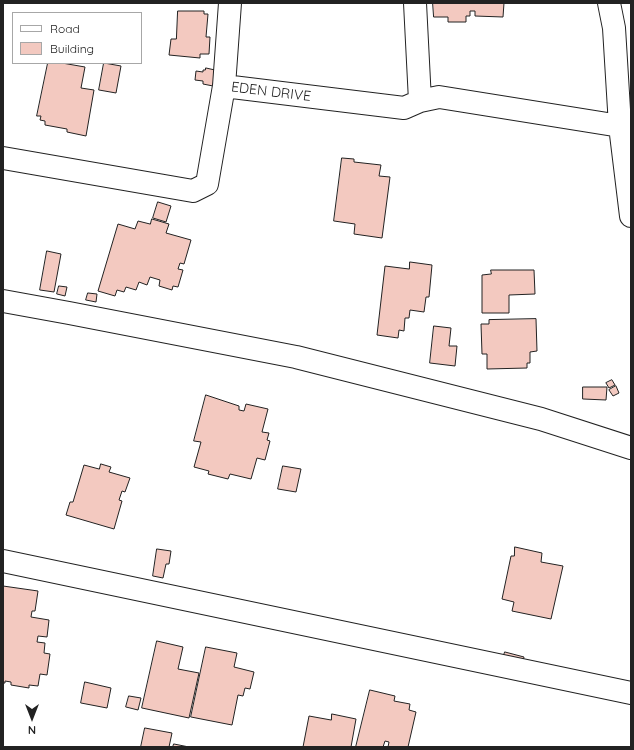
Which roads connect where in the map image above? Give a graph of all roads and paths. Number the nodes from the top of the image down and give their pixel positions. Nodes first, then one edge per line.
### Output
1 (230, 3) edge
2 (415, 3) edge
3 (609, 3) edge
4 (623, 27) edge
5 (224, 86) junction
6 (420, 101) junction
7 (620, 126) junction
8 (3, 158) edge
9 (631, 216) edge
10 (3, 302) edge
11 (631, 448) edge
12 (3, 561) edge
13 (631, 693) edge

1 - 5 street
2 - 6 street
3 - 4 street
4 - 7 street
5 - 6 street, EDEN DRIVE
5 - 8 street, EDEN DRIVE
6 - 7 street, EDEN DRIVE
7 - 9 street
10 - 11 street
12 - 13 street

